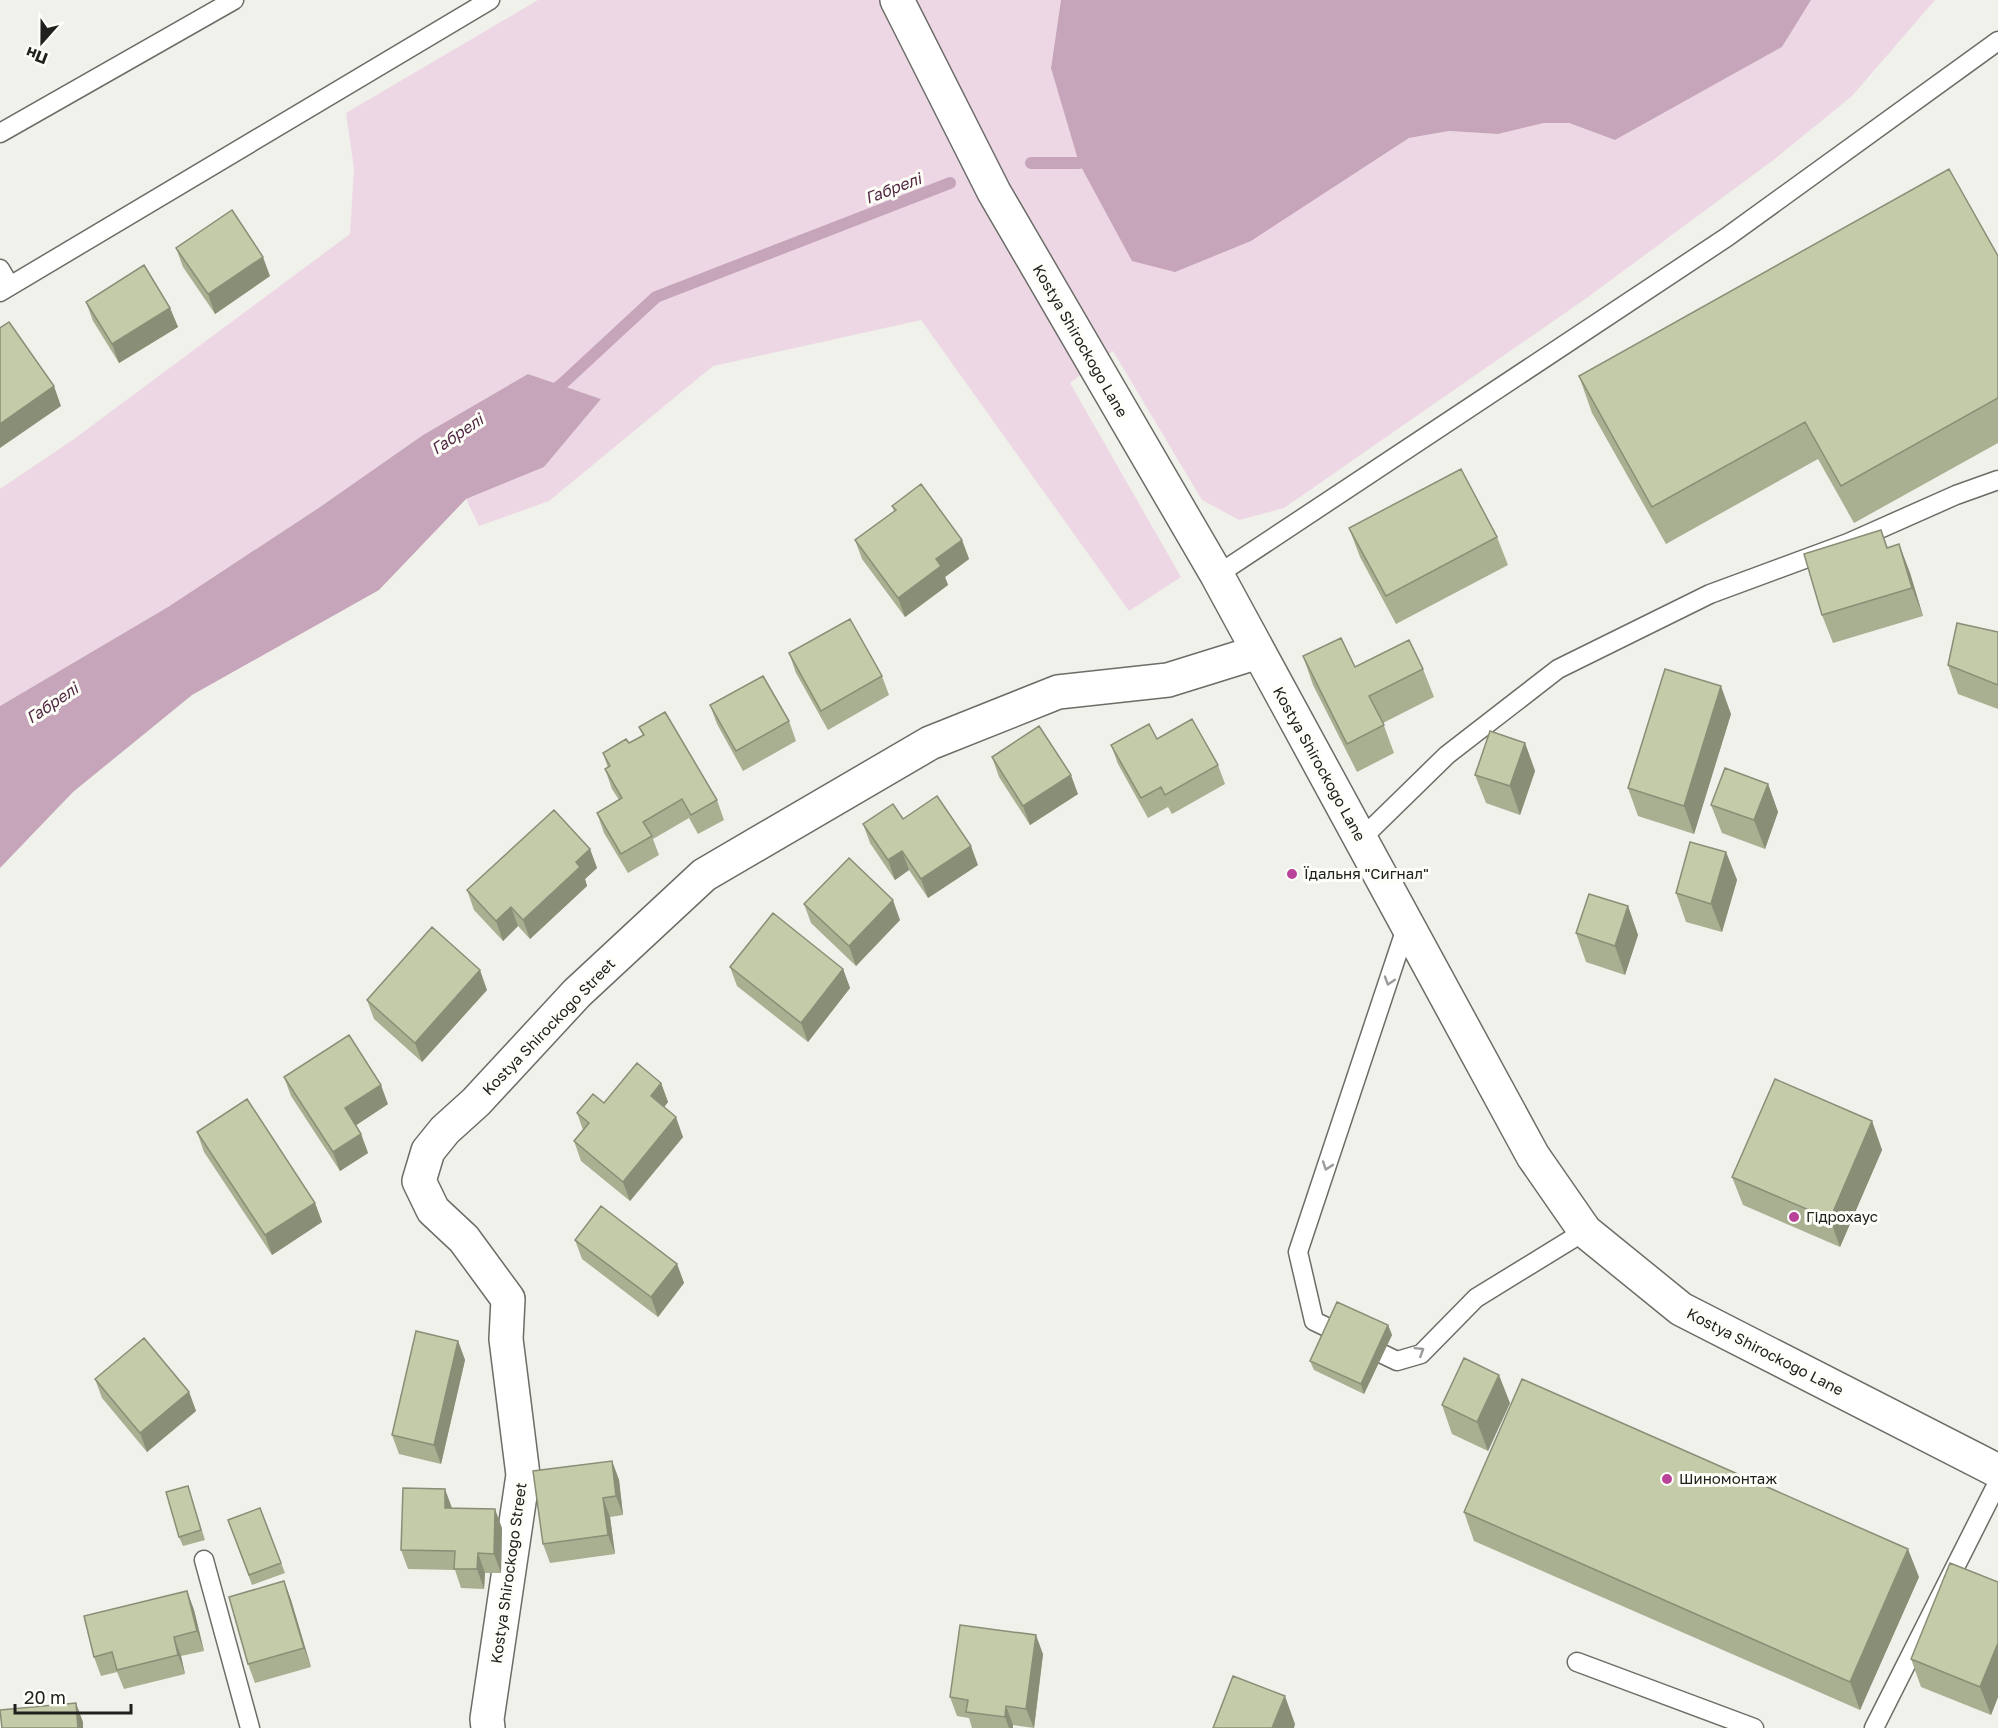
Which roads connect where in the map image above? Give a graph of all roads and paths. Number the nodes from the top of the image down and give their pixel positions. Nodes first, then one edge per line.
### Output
1 (234, 0) edge
2 (490, 0) edge
3 (897, 0) edge
4 (1998, 41) edge
5 (0, 133) edge
6 (0, 269) edge
7 (5, 289) edge
8 (1998, 480) edge
9 (1217, 575) junction
10 (1258, 652) junction
11 (1361, 839) junction
12 (1407, 925) junction
13 (1585, 1231) junction
14 (1998, 1471) edge
15 (1998, 1482) edge
16 (204, 1560) dead end
17 (1577, 1662) dead end
18 (250, 1728) edge
19 (488, 1728) edge
20 (1754, 1728) edge
21 (1874, 1728) edge

1 - 5 lane
2 - 7 lane
3 - 9 street, Kostya Shirockogo Lane
4 - 9 lane
6 - 7 lane
8 - 11 lane
9 - 10 street, Kostya Shirockogo Lane
10 - 11 street, Kostya Shirockogo Lane
10 - 19 street, Kostya Shirockogo Street
11 - 12 street, Kostya Shirockogo Lane
12 - 13 street, Kostya Shirockogo Lane
12 -> 13 lane
13 - 14 street, Kostya Shirockogo Lane
15 - 21 lane
16 - 18 lane
17 - 20 lane

